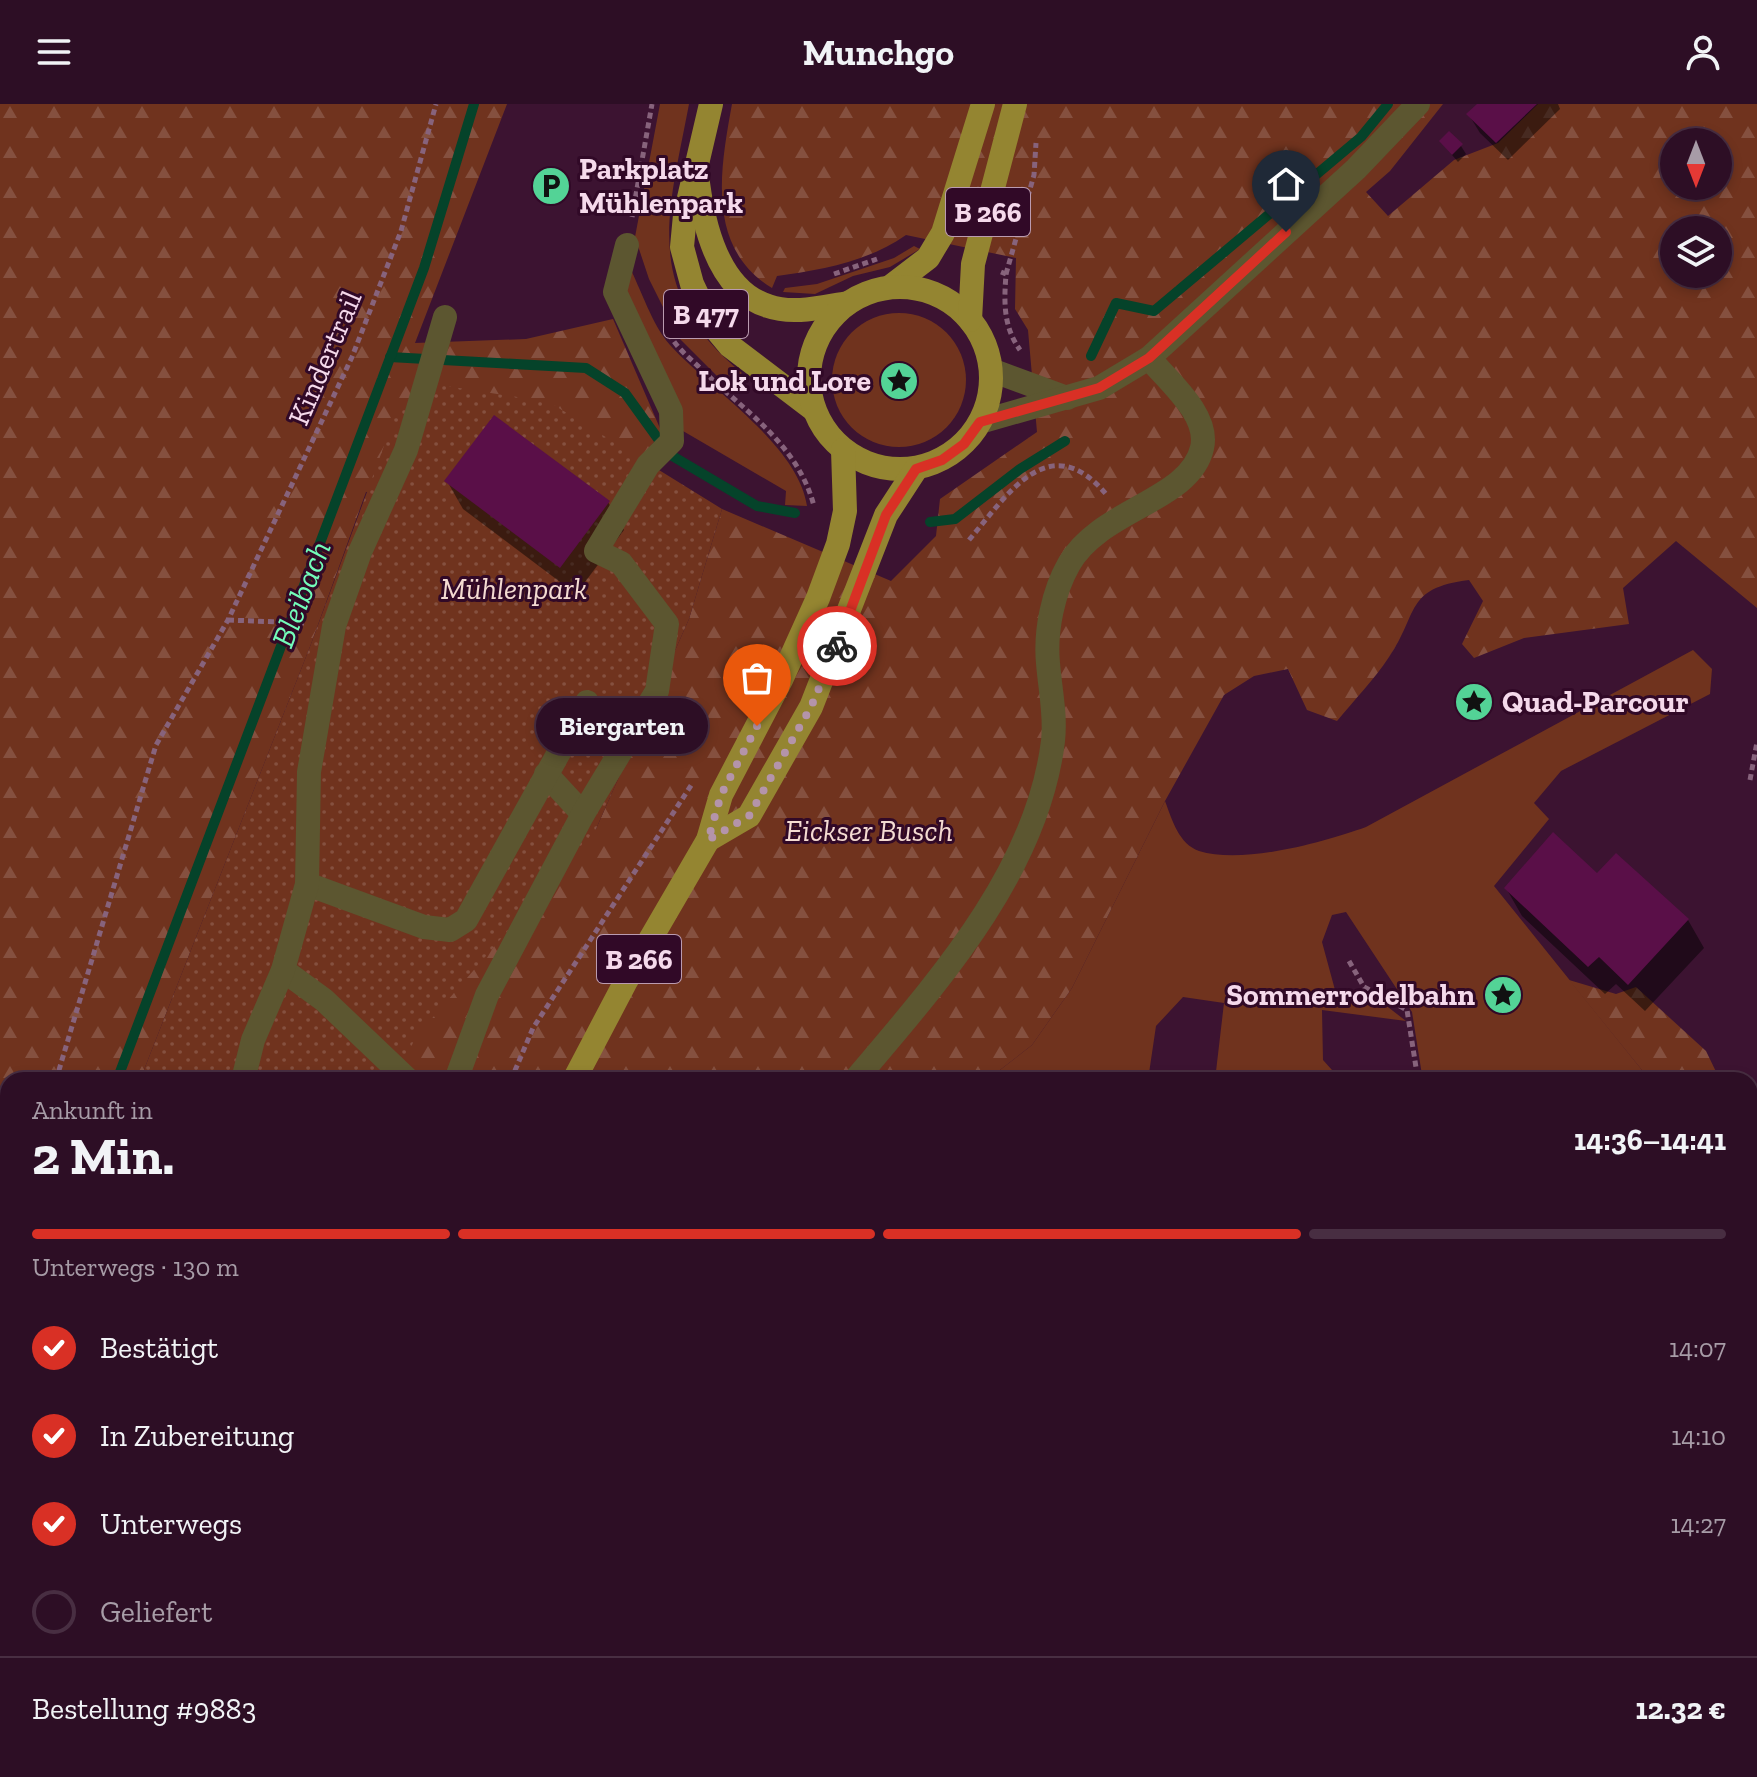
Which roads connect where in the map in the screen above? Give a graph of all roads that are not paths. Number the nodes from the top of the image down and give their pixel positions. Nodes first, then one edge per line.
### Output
1 (711, 104) edge
2 (983, 104) edge
3 (1015, 104) edge
4 (1418, 104) edge
5 (697, 176) junction
6 (627, 245) road end
7 (890, 287) junction
8 (848, 303) junction
9 (445, 317) dead end
10 (970, 320) junction
11 (1149, 358) junction
12 (991, 370) junction
13 (1067, 398) junction
14 (813, 409) junction
15 (980, 422) junction
16 (843, 450) junction
17 (916, 469) junction
18 (587, 702) dead end
19 (546, 774) junction
20 (583, 814) junction
21 (708, 840) junction
22 (307, 884) junction
23 (283, 970) junction
24 (245, 1072) edge
25 (400, 1072) edge
26 (459, 1072) edge
27 (578, 1072) edge
28 (862, 1072) edge

1 - 5 main road, B 477
2 - 7 main road, B 266
3 - 10 main road, B 266
4 - 11 lane
5 - 8 main road, B 477
5 - 14 main road, B 477
6 - 20 lane
7 - 8 main road
7 - 10 main road
8 - 14 main road
9 - 22 lane
10 - 12 main road
11 - 13 lane
11 - 28 lane
12 - 13 lane
12 - 15 main road
13 - 15 lane
14 - 16 main road
15 - 17 main road
16 - 17 main road
16 - 21 main road, B 266
17 - 21 main road, B 266
18 - 19 lane
19 - 20 lane
19 - 22 lane
20 - 26 lane
21 - 27 main road, B 266
22 - 23 lane
23 - 24 lane
23 - 25 lane

